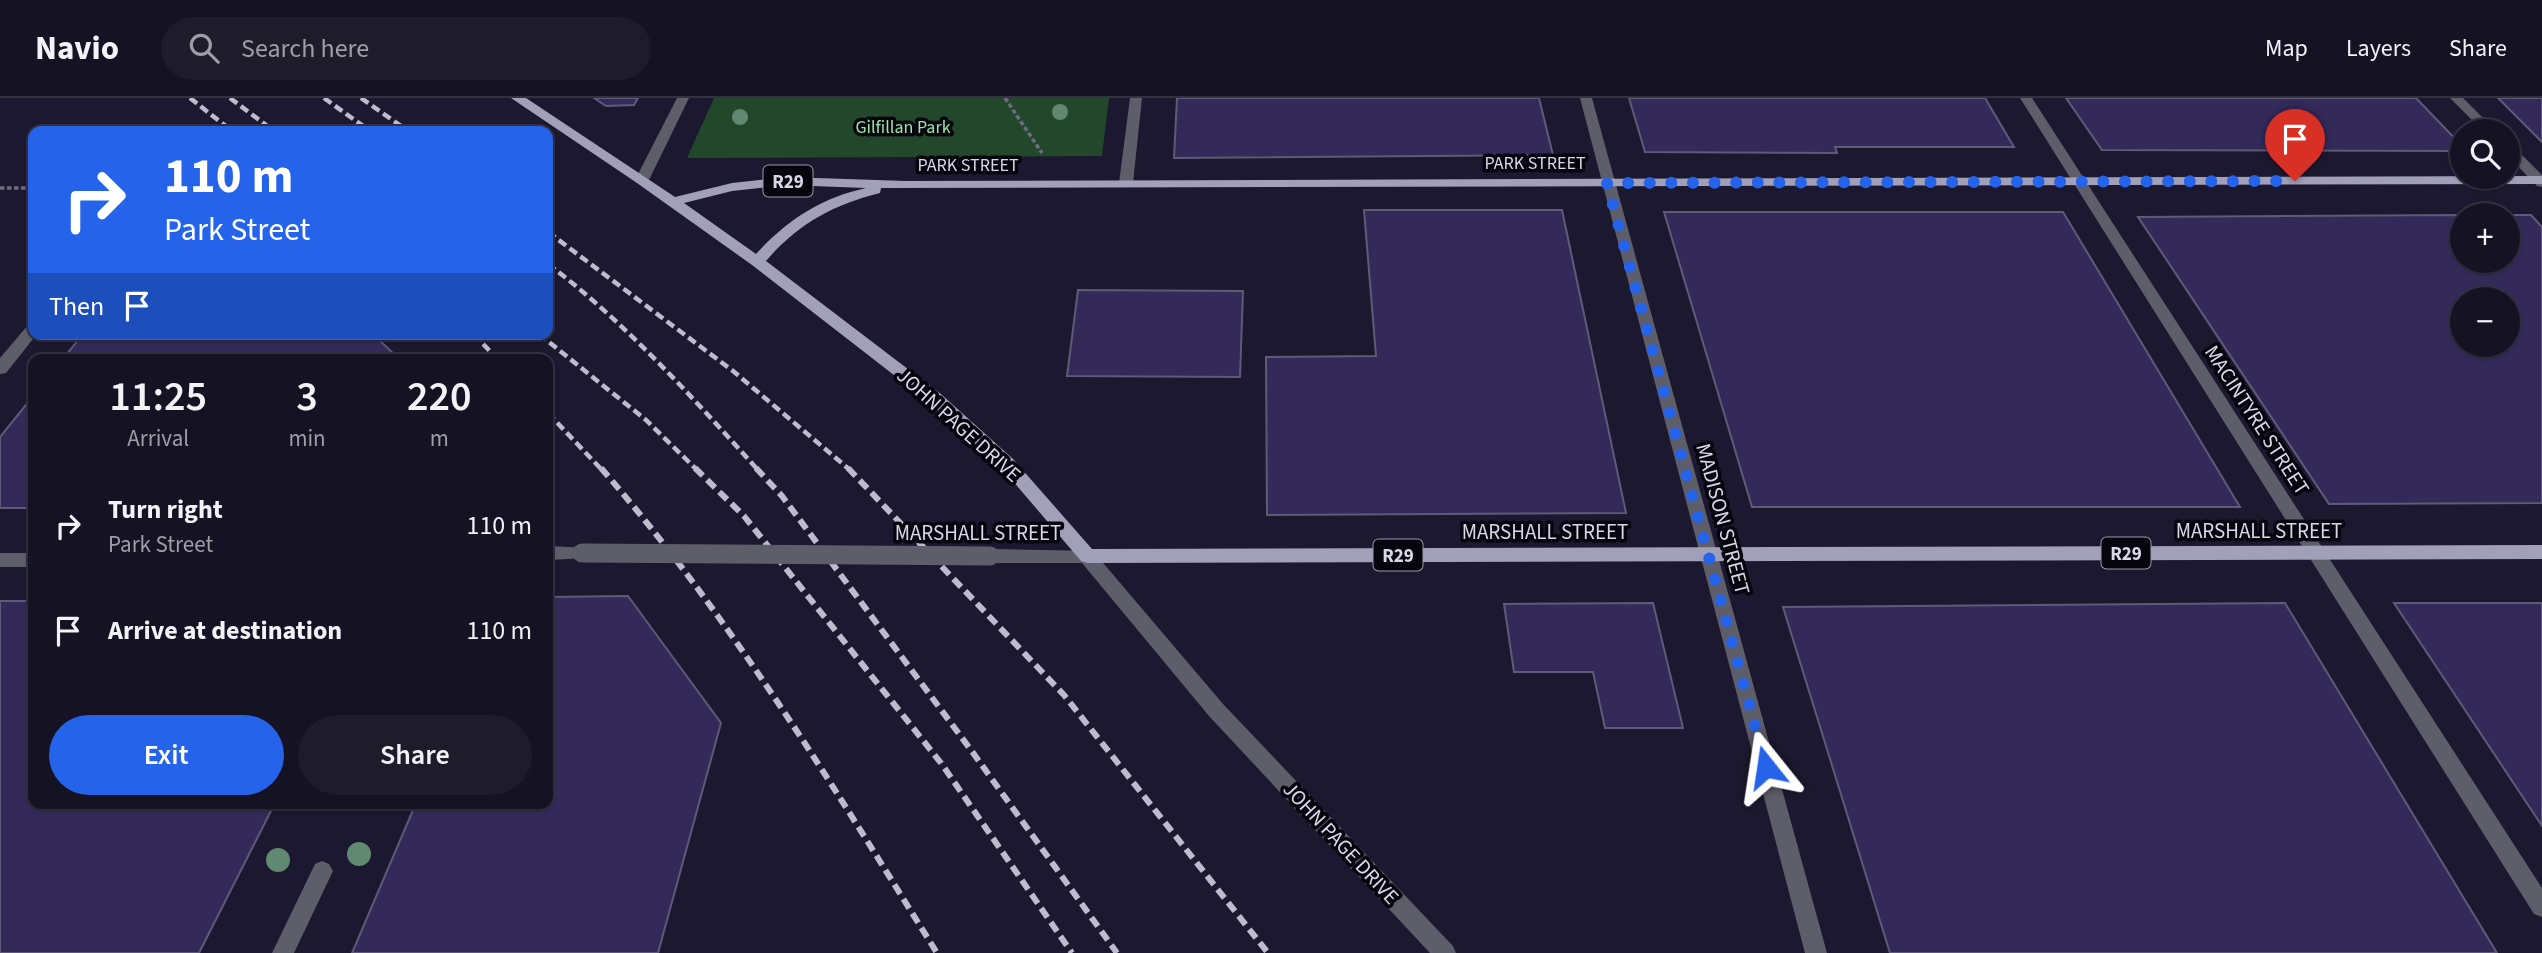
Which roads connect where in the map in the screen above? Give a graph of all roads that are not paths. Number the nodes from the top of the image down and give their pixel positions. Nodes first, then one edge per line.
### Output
1 (517, 98) edge
2 (683, 98) edge
3 (1136, 98) edge
4 (1586, 98) edge
5 (2026, 98) edge
6 (2456, 98) edge
7 (2478, 119) edge
8 (2520, 161) edge
9 (642, 180) junction
10 (2078, 181) junction
11 (2541, 181) edge
12 (1126, 183) junction
13 (1607, 183) junction
14 (906, 185) junction
15 (673, 202) junction
16 (757, 262) junction
17 (28, 335) edge
18 (0, 369) edge
19 (2542, 552) edge
20 (553, 553) edge
21 (2315, 553) junction
22 (1709, 554) junction
23 (1087, 556) junction
24 (0, 560) edge
25 (28, 560) edge
26 (322, 870) dead end
27 (2542, 907) edge
28 (283, 953) edge
29 (1445, 953) edge
30 (1816, 953) edge

1 - 9 main road, JOHN PAGE DRIVE
2 - 9 street
3 - 12 street
4 - 13 street, MADISON STREET
5 - 10 street, MACINTYRE STREET
6 - 7 street
8 - 11 street
9 - 15 main road, JOHN PAGE DRIVE
10 - 11 main road, PARK STREET / R29
10 - 13 main road, PARK STREET / R29
10 - 21 street, MACINTYRE STREET
12 - 13 main road, PARK STREET / R29
12 - 14 main road, PARK STREET / R29
13 - 22 street, MADISON STREET
14 - 15 main road, PARK STREET / R29
14 - 16 main road, PARK STREET / R29
15 - 16 main road, JOHN PAGE DRIVE
16 - 23 main road, JOHN PAGE DRIVE
17 - 18 street
19 - 21 main road, MARSHALL STREET / R29
20 - 23 street, MARSHALL STREET, bridge
21 - 22 main road, MARSHALL STREET / R29
21 - 27 street, MACINTYRE STREET
22 - 23 main road, MARSHALL STREET / R29
22 - 30 street, MADISON STREET
23 - 29 street, JOHN PAGE DRIVE
24 - 25 street
26 - 28 street

